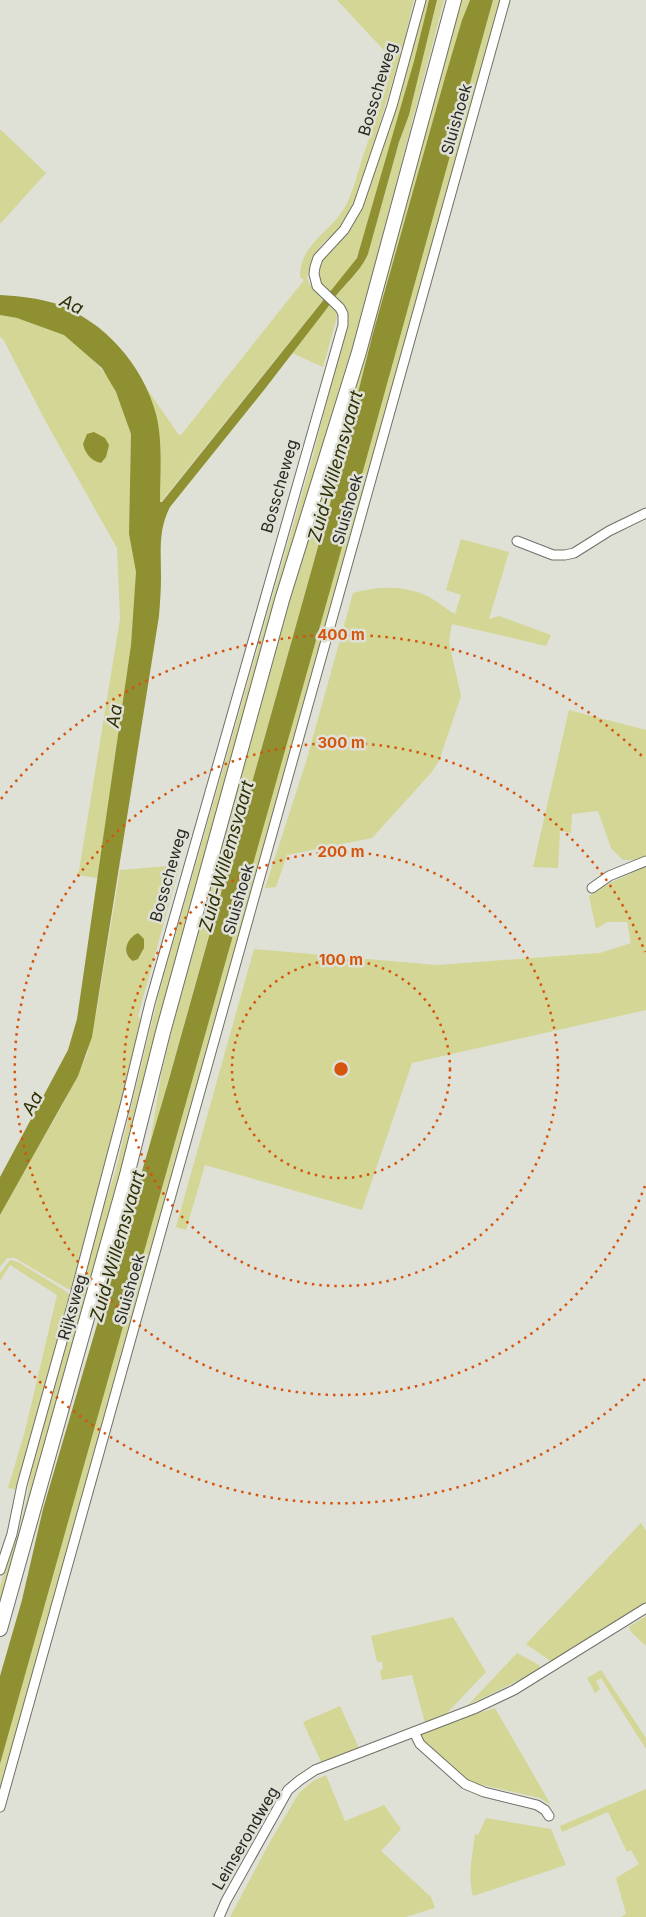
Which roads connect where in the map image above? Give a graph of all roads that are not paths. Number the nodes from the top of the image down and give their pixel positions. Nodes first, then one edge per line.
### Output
1 (421, 0) edge
2 (454, 0) edge
3 (505, 0) edge
4 (646, 513) edge
5 (517, 541) dead end
6 (646, 861) edge
7 (592, 888) dead end
8 (150, 1003) joint
9 (0, 1570) edge
10 (646, 1608) edge
11 (0, 1629) edge
12 (414, 1732) junction
13 (0, 1807) edge
14 (549, 1816) dead end
15 (220, 1917) edge

1 - 8 street, Bosscheweg
2 - 11 main road, Rijksweg
3 - 13 street, Sluishoek
4 - 5 street
6 - 7 street
8 - 9 street, Rijksweg
10 - 12 street, Leinserondweg
12 - 14 street
12 - 15 street, Leinserondweg

